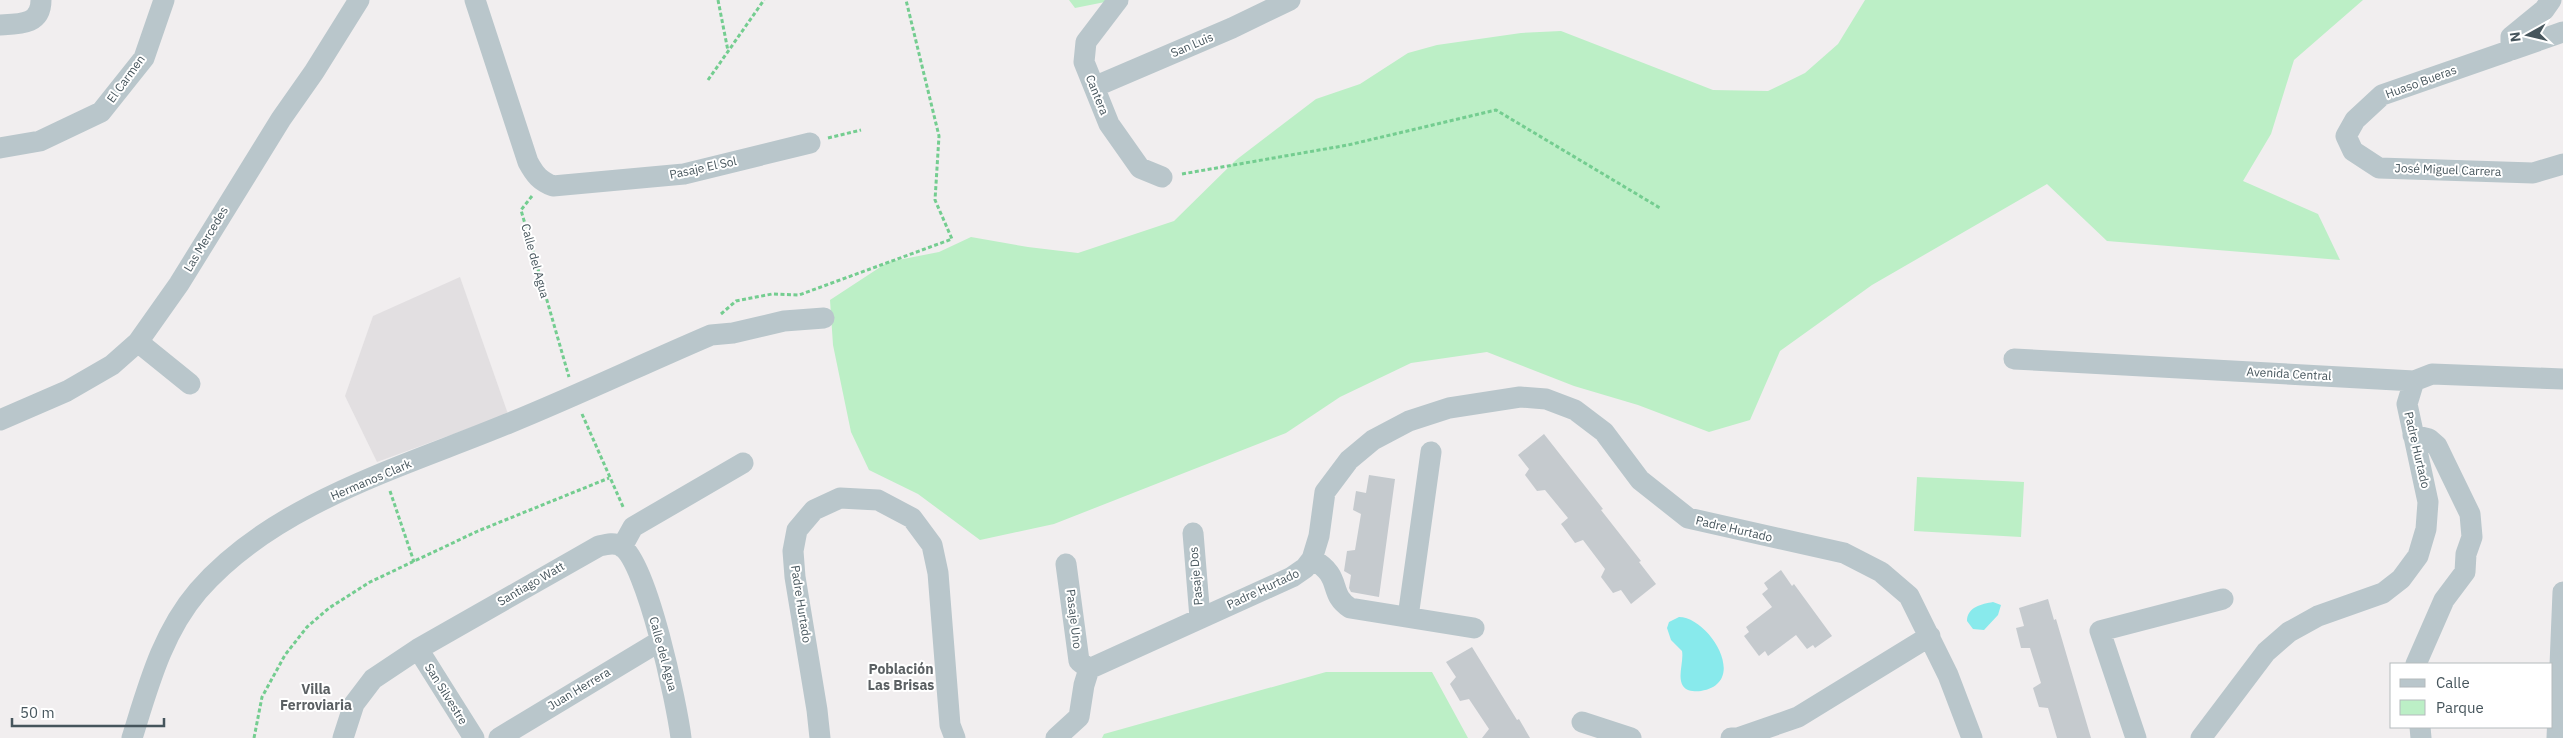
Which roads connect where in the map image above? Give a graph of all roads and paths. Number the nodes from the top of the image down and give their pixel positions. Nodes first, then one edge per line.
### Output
1 (41, 0) edge
2 (164, 0) edge
3 (359, 0) edge
4 (475, 0) edge
5 (718, 0) edge
6 (764, 0) edge
7 (906, 0) edge
8 (1118, 0) edge
9 (1290, 0) edge
10 (2551, 0) edge
11 (0, 25) edge
12 (2563, 32) edge
13 (728, 50) junction
14 (2511, 50) junction
15 (708, 80) dead end
16 (1094, 87) junction
17 (861, 130) dead end
18 (2346, 136) joint
19 (810, 143) joint
20 (0, 148) edge
21 (2563, 164) edge
22 (1162, 177) joint
23 (543, 182) junction
24 (1660, 208) dead end
25 (824, 318) dead end
26 (711, 335) junction
27 (138, 342) junction
28 (2014, 359) dead end
29 (2563, 379) edge
30 (2414, 381) junction
31 (190, 384) dead end
32 (575, 397) junction
33 (0, 420) edge
34 (2413, 435) junction
35 (1431, 452) dead end
36 (743, 463) dead end
37 (385, 473) junction
38 (609, 478) junction
39 (633, 527) junction
40 (1193, 533) dead end
41 (622, 547) junction
42 (1312, 560) junction
43 (414, 562) junction
44 (1066, 564) dead end
45 (2563, 592) edge
46 (2223, 599) dead end
47 (1408, 617) junction
48 (1200, 618) junction
49 (1474, 628) dead end
50 (1930, 636) junction
51 (660, 641) junction
52 (418, 649) junction
53 (2416, 663) edge
54 (1089, 669) junction
55 (1582, 722) dead end
56 (132, 738) edge
57 (254, 738) edge
58 (342, 738) edge
59 (474, 738) edge
60 (499, 738) edge
61 (681, 738) edge
62 (820, 738) edge
63 (955, 738) edge
64 (1056, 738) edge
65 (1631, 738) edge
66 (1731, 738) edge
67 (1972, 738) edge
68 (2136, 738) edge
69 (2201, 738) edge
70 (2557, 738) edge

1 - 11 street
2 - 20 street, El Carmen
3 - 27 street, Las Mercedes
4 - 23 street
5 - 13 path
6 - 13 path
7 - 26 path
8 - 16 street, Cantera
9 - 16 street, San Luis
10 - 14 street
12 - 14 street, Huaso Bueras
13 - 15 path
14 - 18 street, Huaso Bueras
16 - 22 street, Cantera
17 - 19 path
18 - 21 street, José Miguel Carrera
19 - 23 street, Pasaje El Sol
22 - 24 path
23 - 32 path, Calle del Agua
25 - 26 street, Hermanos Clark
26 - 32 street, Hermanos Clark
27 - 31 street
27 - 33 street, Las Mercedes
28 - 30 street, Avenida Central
29 - 30 street, Avenida Central
30 - 34 street, Padre Hurtado
32 - 37 street, Hermanos Clark
32 - 38 path, Calle del Agua
34 - 53 street
34 - 69 street, Padre Hurtado
35 - 47 street
36 - 39 street
37 - 43 path
37 - 56 street, Hermanos Clark
38 - 39 path, Calle del Agua
38 - 43 path
39 - 41 street
40 - 48 street, Pasaje Dos
41 - 51 street, Calle del Agua
41 - 52 street, Santiago Watt
42 - 47 street
42 - 48 street, Padre Hurtado
42 - 50 street, Padre Hurtado
43 - 57 path
44 - 54 street, Pasaje Uno
45 - 70 street
46 - 68 street
47 - 49 street
48 - 54 street, Padre Hurtado
50 - 66 street
50 - 67 street, Padre Hurtado
51 - 60 street, Juan Herrera
51 - 61 street, Calle del Agua
52 - 58 street, Santiago Watt
52 - 59 street, San Silvestre
54 - 64 street
55 - 65 street
62 - 63 street, Padre Hurtado

